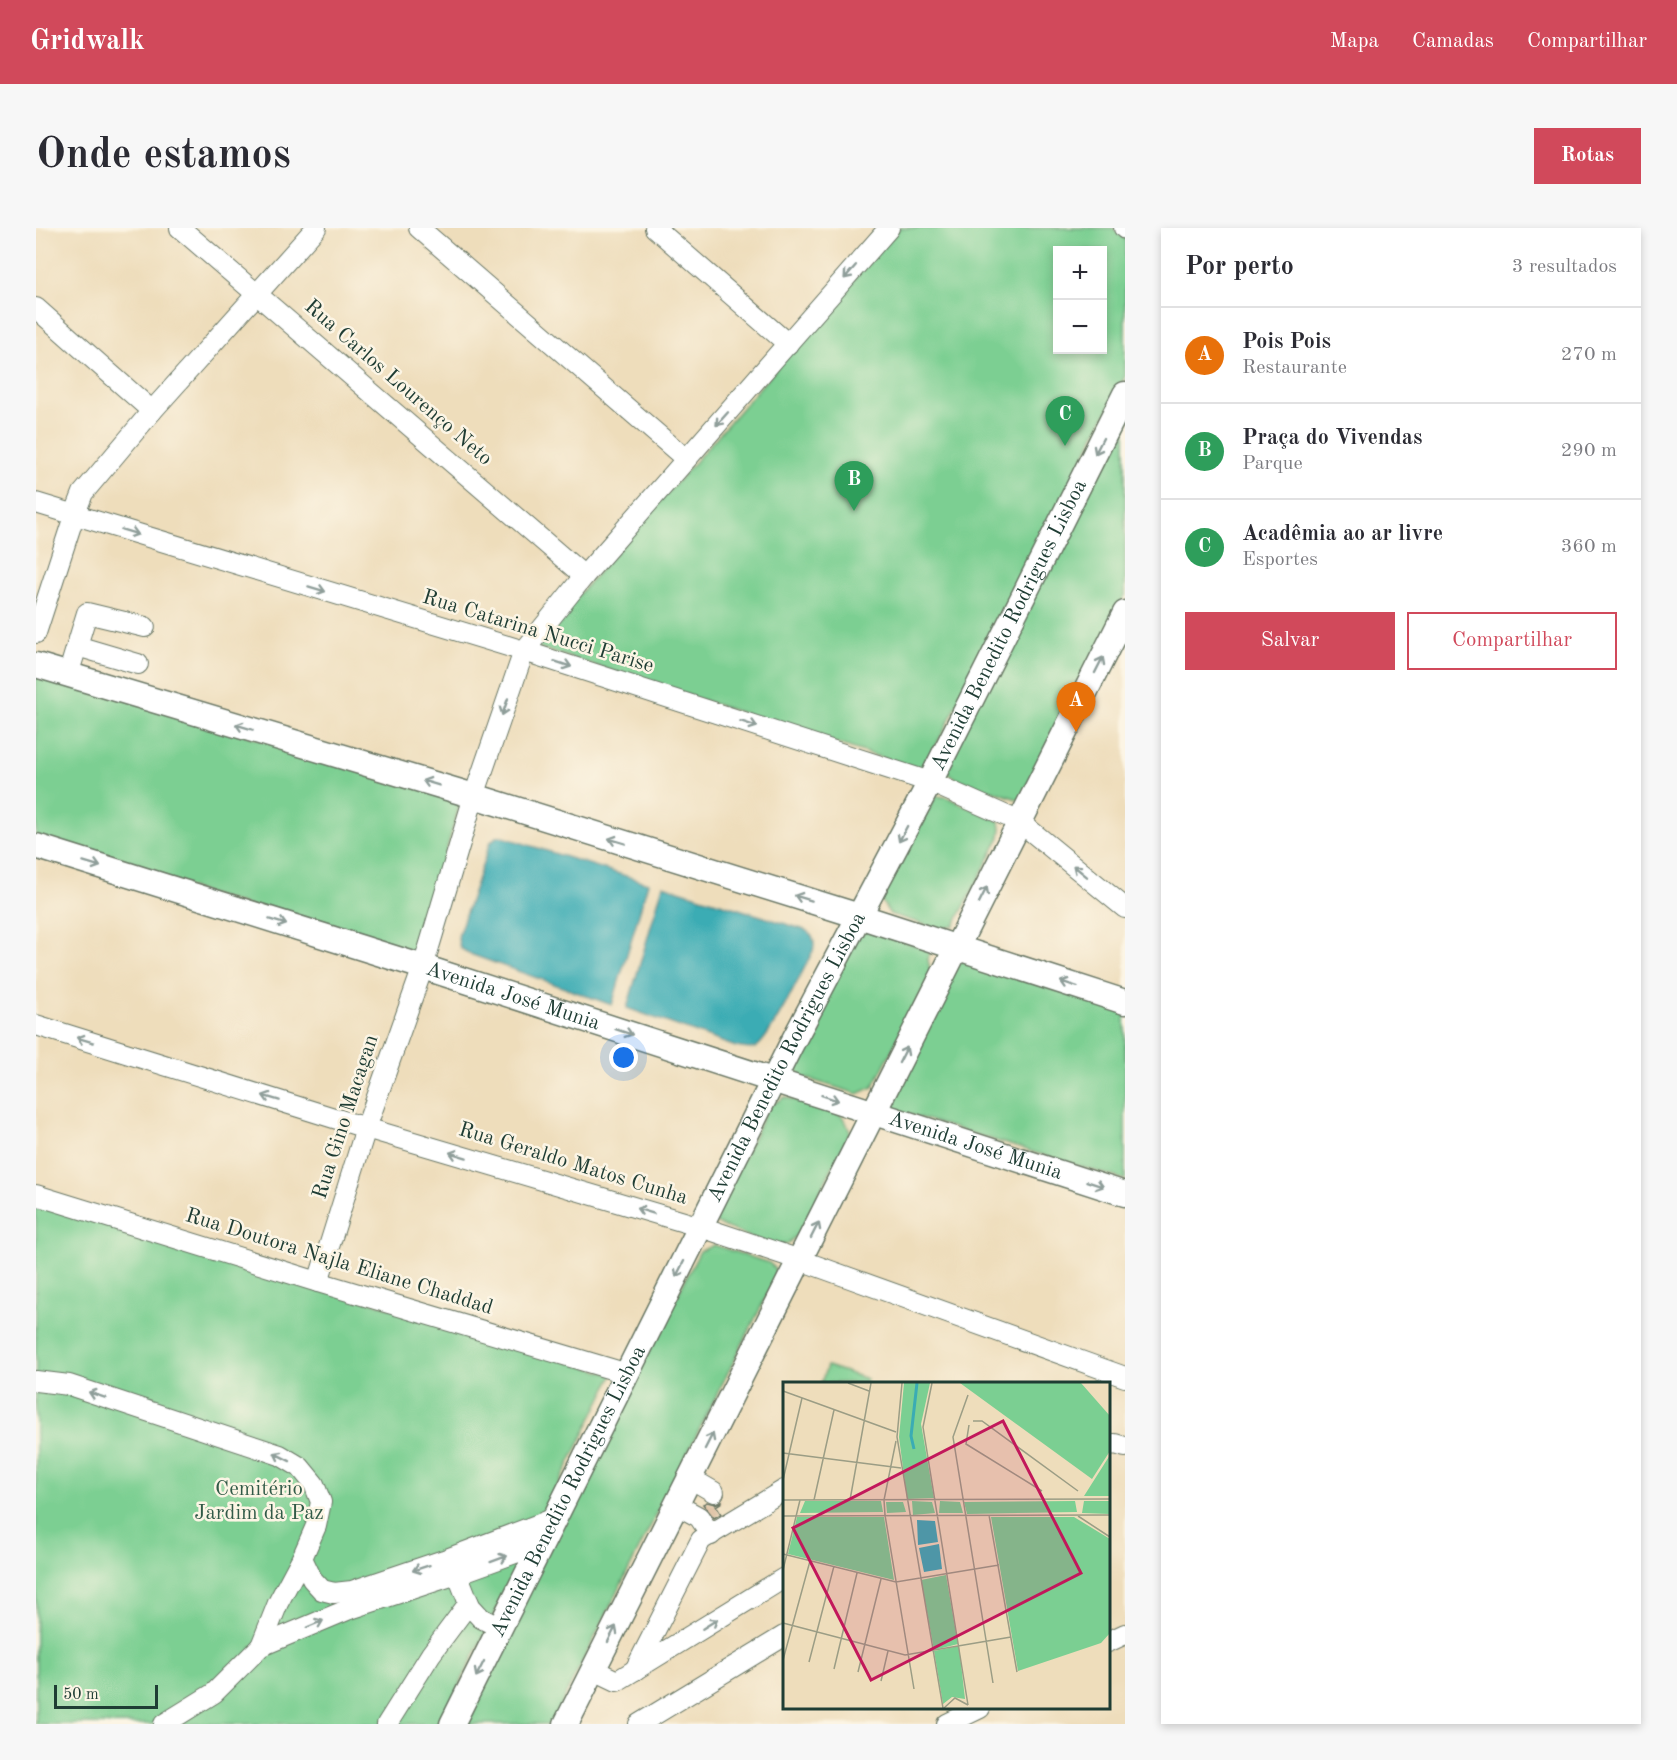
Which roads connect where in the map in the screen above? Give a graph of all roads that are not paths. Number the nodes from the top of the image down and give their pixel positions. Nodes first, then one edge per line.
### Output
1 (180, 228) edge
2 (316, 228) edge
3 (419, 228) edge
4 (656, 228) edge
5 (889, 228) edge
6 (258, 294) junction
7 (36, 308) edge
8 (788, 344) junction
9 (1125, 394) edge
10 (152, 411) junction
11 (686, 459) junction
12 (36, 503) edge
13 (74, 516) junction
14 (584, 576) junction
15 (1123, 623) edge
16 (145, 627) dead end
17 (36, 633) edge
18 (77, 646) junction
19 (524, 651) junction
20 (138, 664) dead end
21 (36, 665) edge
22 (68, 675) junction
23 (930, 782) junction
24 (474, 796) junction
25 (1020, 822) junction
26 (36, 846) edge
27 (1125, 908) edge
28 (859, 916) junction
29 (957, 948) junction
30 (423, 967) junction
31 (1125, 1002) edge
32 (36, 1025) edge
33 (774, 1080) junction
34 (874, 1113) junction
35 (366, 1128) junction
36 (1125, 1194) edge
37 (36, 1195) edge
38 (701, 1227) junction
39 (800, 1260) junction
40 (318, 1282) junction
41 (628, 1374) junction
42 (1125, 1377) edge
43 (36, 1381) edge
44 (1110, 1445) edge
45 (1125, 1447) edge
46 (783, 1490) edge
47 (683, 1493) junction
48 (714, 1517) junction
49 (555, 1518) junction
50 (543, 1543) junction
51 (302, 1558) junction
52 (454, 1566) junction
53 (783, 1579) edge
54 (469, 1603) junction
55 (500, 1628) junction
56 (1125, 1634) edge
57 (783, 1637) edge
58 (1110, 1641) edge
59 (261, 1646) junction
60 (654, 1649) junction
61 (602, 1674) junction
62 (976, 1709) edge
63 (164, 1724) edge
64 (387, 1724) edge
65 (452, 1724) edge
66 (566, 1724) edge
67 (639, 1724) edge
68 (947, 1724) edge

1 - 6 street, Rua Carlos Lourenço Neto
2 - 6 street
3 - 11 street
4 - 8 street
5 -> 8 street, Rua Gino Macagan
6 - 10 street
6 - 14 street, Rua Carlos Lourenço Neto
7 - 10 street
8 -> 11 street, Rua Gino Macagan
9 -> 23 main road, Avenida Benedito Rodrigues Lisboa
10 - 13 street
11 - 14 street, Rua Gino Macagan
12 - 13 street, Rua Catarina Nucci Parise
13 - 17 street
13 -> 19 street, Rua Catarina Nucci Parise
14 - 19 street, Rua Gino Macagan
25 -> 15 main road
16 - 18 street
18 - 20 street
18 - 22 street
19 -> 23 street, Rua Catarina Nucci Parise
19 -> 24 street, Rua Gino Macagan
21 - 22 main road
24 -> 22 main road
23 - 25 street, Rua Catarina Nucci Parise
23 -> 28 main road, Avenida Benedito Rodrigues Lisboa
28 -> 24 main road
24 - 30 street, Rua Gino Macagan
27 -> 25 street, Rua Catarina Nucci Parise
29 -> 25 main road
26 -> 30 main road, Avenida José Munia
28 - 29 main road
28 - 33 main road, Avenida Benedito Rodrigues Lisboa
31 -> 29 main road
34 -> 29 main road
30 -> 33 main road, Avenida José Munia
30 - 35 street, Rua Gino Macagan
35 -> 32 street, Rua Geraldo Matos Cunha
33 -> 34 main road, Avenida José Munia
33 - 38 main road, Avenida Benedito Rodrigues Lisboa
34 -> 36 main road, Avenida José Munia
39 -> 34 main road
38 -> 35 street, Rua Geraldo Matos Cunha
35 - 40 street, Rua Gino Macagan
37 - 40 street, Rua Doutora Najla Eliane Chaddad
38 - 39 street, Rua Geraldo Matos Cunha
38 -> 41 main road, Avenida Benedito Rodrigues Lisboa
39 - 42 street, Rua Geraldo Matos Cunha
47 -> 39 main road
40 - 41 street, Rua Doutora Najla Eliane Chaddad
41 - 49 main road, Avenida Benedito Rodrigues Lisboa
51 -> 43 street
44 - 45 street
46 - 48 street
47 - 48 street
47 - 48 street
61 -> 47 main road
48 - 60 street
49 - 50 main road, Avenida Benedito Rodrigues Lisboa
49 - 52 street
52 -> 50 street
50 - 55 main road, Avenida Benedito Rodrigues Lisboa
52 -> 51 street
51 - 59 street
52 - 54 street
59 -> 52 street
60 -> 53 street
54 - 55 street
54 - 64 street
55 -> 65 main road, Avenida Benedito Rodrigues Lisboa
56 - 58 street
57 - 67 street
59 - 63 street
60 - 61 street
61 - 66 main road
62 - 68 street

